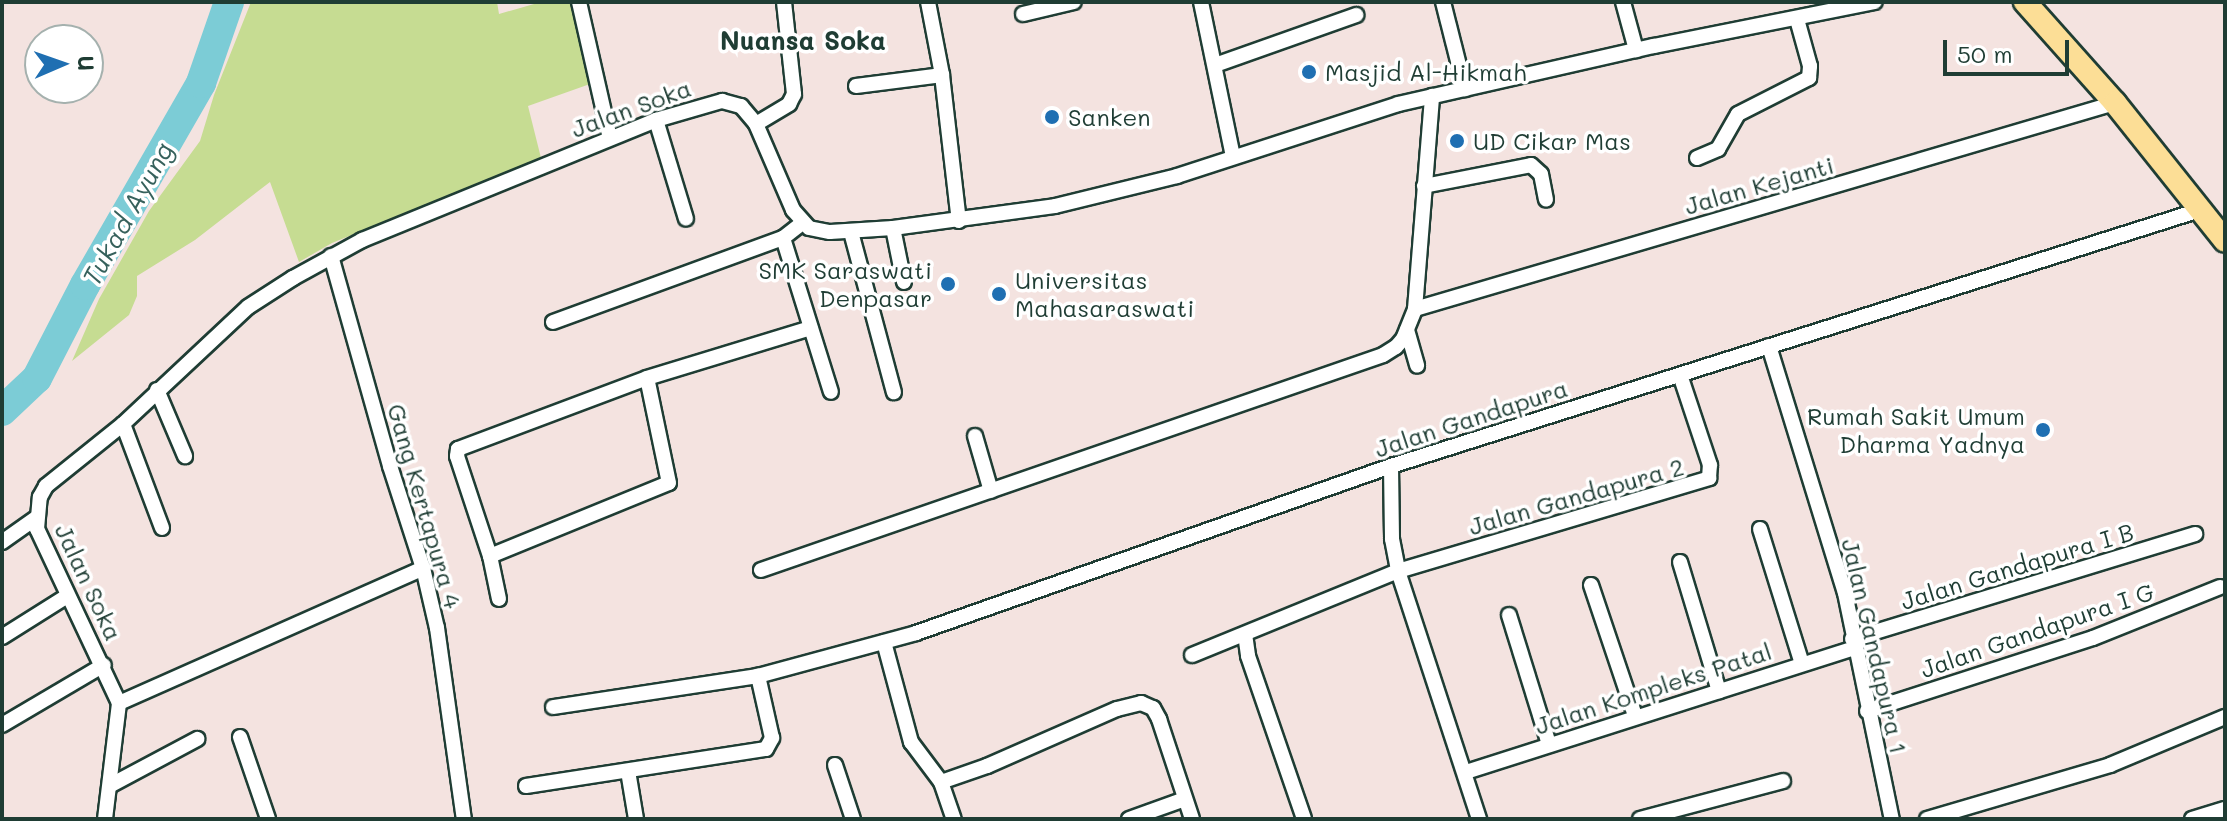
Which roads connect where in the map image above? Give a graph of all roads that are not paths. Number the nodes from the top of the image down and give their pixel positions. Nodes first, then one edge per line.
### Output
1 (579, 2) edge
2 (784, 2) edge
3 (928, 2) edge
4 (1074, 2) edge
5 (1201, 2) edge
6 (1443, 2) edge
7 (1623, 2) edge
8 (1875, 2) edge
9 (2025, 2) edge
10 (1023, 14) dead end
11 (1356, 15) dead end
12 (1797, 19) junction
13 (1636, 50) junction
14 (1215, 65) junction
15 (942, 75) junction
16 (856, 86) dead end
17 (1465, 89) junction
18 (1432, 96) junction
19 (2115, 103) junction
20 (656, 120) junction
21 (756, 124) junction
22 (610, 138) junction
23 (1233, 157) junction
24 (1697, 158) dead end
25 (1424, 186) junction
26 (1546, 200) dead end
27 (2200, 210) junction
28 (686, 219) dead end
29 (959, 221) junction
30 (802, 223) junction
31 (893, 228) junction
32 (851, 232) junction
33 (783, 238) junction
34 (2225, 241) edge
35 (331, 256) junction
36 (904, 282) dead end
37 (1415, 309) junction
38 (553, 322) dead end
39 (811, 328) junction
40 (1407, 330) junction
41 (1769, 346) junction
42 (1417, 366) dead end
43 (1680, 375) junction
44 (647, 378) junction
45 (157, 390) junction
46 (831, 392) dead end
47 (894, 392) dead end
48 (123, 424) junction
49 (975, 436) dead end
50 (185, 456) dead end
51 (1391, 466) junction
52 (991, 491) junction
53 (36, 518) junction
54 (162, 528) dead end
55 (1760, 529) dead end
56 (2195, 534) dead end
57 (2, 542) edge
58 (490, 556) junction
59 (1680, 562) dead end
60 (423, 568) junction
61 (761, 570) dead end
62 (1398, 571) junction
63 (1591, 585) dead end
64 (2220, 587) dead end
65 (67, 596) junction
66 (499, 599) dead end
67 (1509, 615) dead end
68 (1245, 634) junction
69 (2, 637) edge
70 (884, 642) junction
71 (1853, 644) junction
72 (1192, 655) dead end
73 (1802, 664) junction
74 (104, 665) junction
75 (758, 676) junction
76 (1719, 691) junction
77 (119, 703) junction
78 (553, 707) dead end
79 (1867, 711) junction
80 (1635, 716) junction
81 (2225, 717) edge
82 (2, 725) edge
83 (240, 737) dead end
84 (197, 739) dead end
85 (1549, 744) junction
86 (835, 765) dead end
87 (628, 771) junction
88 (1466, 772) junction
89 (1783, 781) dead end
90 (941, 782) junction
91 (111, 785) junction
92 (526, 786) dead end
93 (1185, 799) junction
94 (2225, 809) edge
95 (105, 819) edge
96 (268, 819) edge
97 (464, 819) edge
98 (636, 819) edge
99 (853, 819) edge
100 (954, 819) edge
101 (1129, 819) edge
102 (1192, 819) edge
103 (1304, 819) edge
104 (1479, 819) edge
105 (1640, 819) edge
106 (1892, 819) edge
107 (1927, 819) edge
108 (2192, 819) edge

1 - 22 street
2 - 21 street
3 - 15 street
4 - 10 street
5 - 14 street
6 - 17 street
7 - 13 street
8 - 12 street
9 - 19 main road
11 - 14 street
12 - 13 street
12 - 24 street
13 - 17 street
14 - 23 street
15 - 16 street
15 - 29 street
17 - 18 street
18 - 23 street
18 - 25 street
19 - 27 main road
19 - 37 street, Jalan Kejanti
20 - 21 street, Jalan Soka
20 - 22 street, Jalan Soka
20 - 28 street
21 - 30 street, Jalan Soka
22 - 35 street, Jalan Soka
23 - 29 street
25 - 26 street
25 - 37 street
27 - 34 main road
27 - 41 street, Jalan Gandapura
29 - 31 street
30 - 32 street
30 - 33 street
31 - 32 street
31 - 36 street
32 - 47 street
33 - 38 street
33 - 39 street
35 - 45 street, Jalan Soka
35 - 60 street, Gang Kertapura 4
37 - 40 street
39 - 44 street
39 - 46 street
40 - 42 street
40 - 52 street
41 - 43 street, Jalan Gandapura
41 - 71 street, Jalan Gandapura 1
43 - 51 street, Jalan Gandapura
43 - 62 street, Jalan Gandapura 2
44 - 58 street
44 - 58 street
45 - 48 street, Jalan Soka
45 - 50 street
48 - 53 street, Jalan Soka
48 - 54 street
49 - 52 street
51 - 62 street
51 - 70 street, Jalan Gandapura
52 - 61 street
53 - 57 street
53 - 65 street, Jalan Soka
55 - 73 street
56 - 71 street, Jalan Gandapura I B
58 - 66 street
59 - 76 street
60 - 77 street
60 - 97 street, Gang Kertapura 4
62 - 68 street
62 - 88 street
63 - 80 street
64 - 79 street, Jalan Gandapura I G
65 - 69 street
65 - 74 street, Jalan Soka
67 - 85 street
68 - 72 street
68 - 103 street
70 - 75 street, Jalan Gandapura
70 - 90 street
71 - 73 street, Jalan Kompleks Patal
71 - 79 street, Jalan Gandapura 1
73 - 76 street, Jalan Kompleks Patal
74 - 77 street, Jalan Soka
74 - 82 street
75 - 78 street, Jalan Gandapura
75 - 87 street
76 - 80 street, Jalan Kompleks Patal
77 - 91 street, Jalan Soka
79 - 106 street, Jalan Gandapura 1
80 - 85 street, Jalan Kompleks Patal
81 - 107 street
83 - 96 street
84 - 91 street
85 - 88 street, Jalan Kompleks Patal
86 - 99 street
87 - 92 street
87 - 98 street
88 - 104 street
89 - 105 street
90 - 93 street
90 - 100 street
91 - 95 street, Jalan Soka
93 - 101 street
93 - 102 street
94 - 108 street

